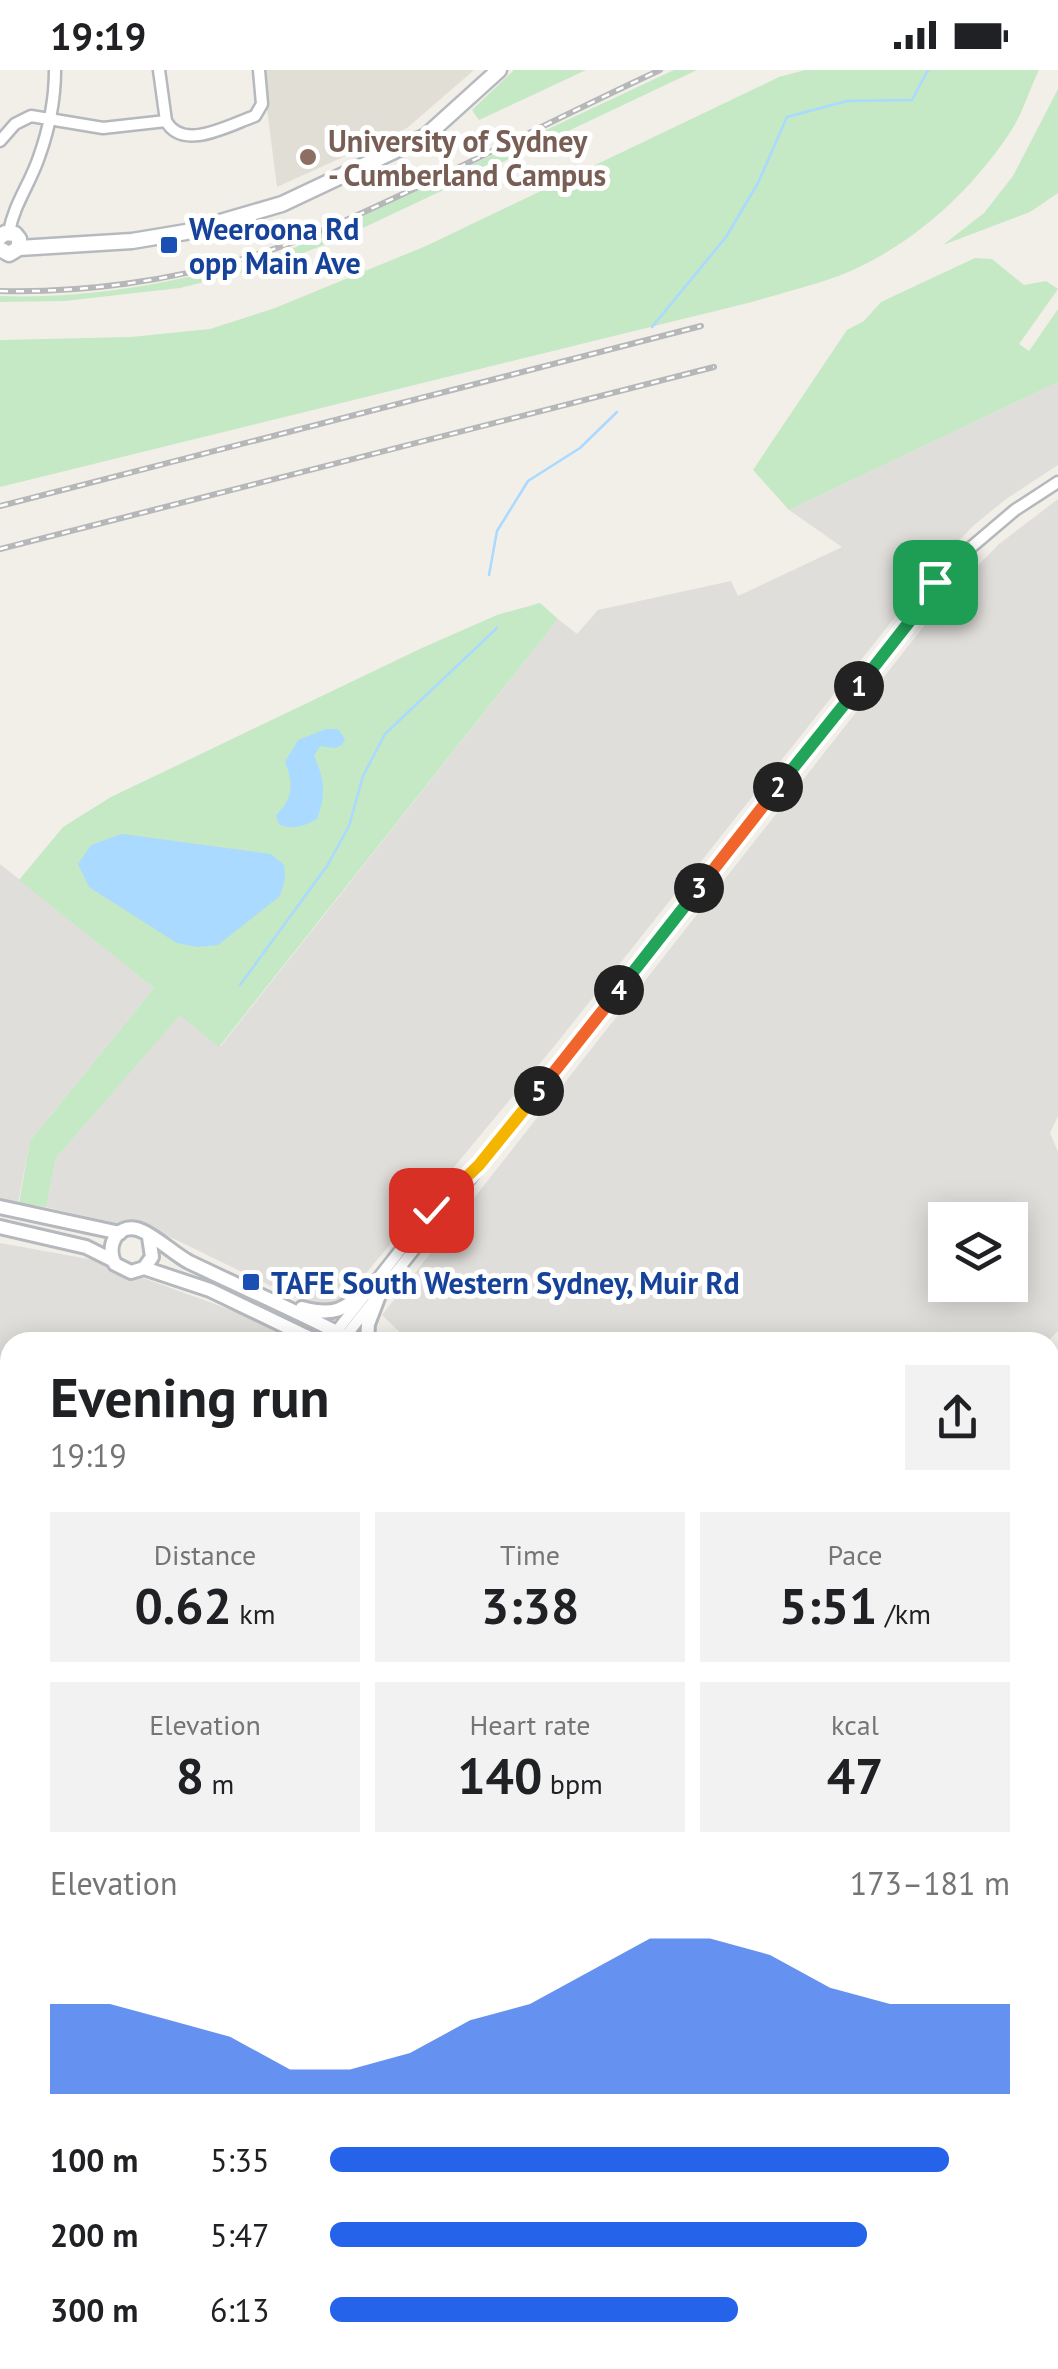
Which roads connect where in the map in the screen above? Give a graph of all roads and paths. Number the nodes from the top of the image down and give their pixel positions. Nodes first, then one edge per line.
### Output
1 (55, 70) edge
2 (159, 70) edge
3 (259, 70) edge
4 (500, 70) edge
5 (50, 119) junction
6 (166, 120) junction
7 (0, 141) edge
8 (5, 235) edge
9 (19, 248) junction
10 (0, 249) edge
11 (1058, 482) edge
12 (0, 1208) edge
13 (0, 1227) edge
14 (120, 1232) junction
15 (149, 1237) junction
16 (112, 1260) junction
17 (144, 1268) junction
18 (376, 1288) junction
19 (284, 1304) junction
20 (298, 1332) edge
21 (330, 1332) edge
22 (346, 1332) edge
23 (367, 1332) edge

1 - 5 street
2 - 6 street
3 - 6 street
4 - 9 main road
5 - 6 street
5 - 7 street
5 - 8 street
8 - 9 main road
9 - 10 main road
11 - 18 street
12 - 14 street
13 - 16 street
14 - 15 street
14 - 16 street
15 - 17 street
15 - 19 street
16 - 17 street
17 - 20 street
18 - 19 street
18 - 22 street
18 - 23 street
19 - 21 street

